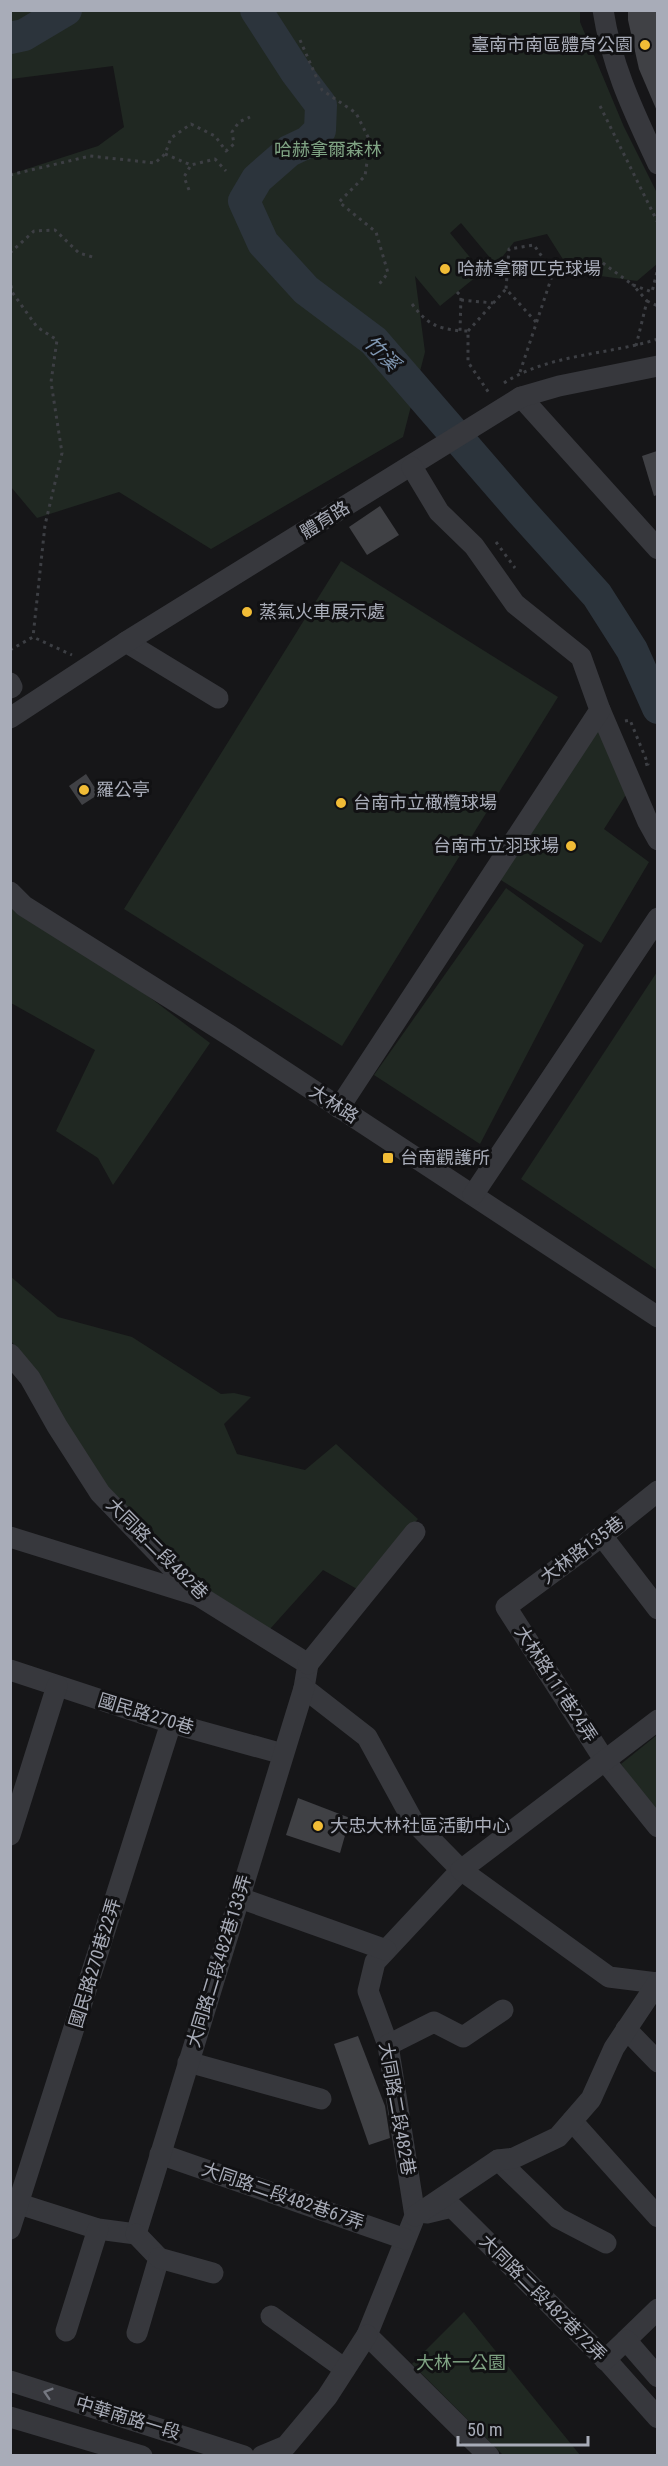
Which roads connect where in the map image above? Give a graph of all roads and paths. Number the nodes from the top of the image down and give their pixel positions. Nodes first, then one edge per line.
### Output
1 (603, 10) edge
2 (300, 40) dead end
3 (600, 106) dead end
4 (250, 117) dead end
5 (165, 154) junction
6 (657, 164) edge
7 (191, 165) junction
8 (226, 171) dead end
9 (10, 175) edge
10 (189, 190) dead end
11 (657, 223) edge
12 (10, 253) edge
13 (96, 258) dead end
14 (549, 267) junction
15 (657, 268) edge
16 (10, 278) edge
17 (633, 285) junction
18 (377, 287) dead end
19 (657, 288) edge
20 (506, 289) junction
21 (458, 292) dead end
22 (651, 292) junction
23 (461, 300) junction
24 (647, 301) junction
25 (494, 303) junction
26 (412, 304) dead end
27 (657, 306) edge
28 (536, 322) junction
29 (460, 331) junction
30 (468, 331) junction
31 (636, 346) dead end
32 (657, 366) edge
33 (520, 372) dead end
34 (489, 393) dead end
35 (521, 397) junction
36 (415, 464) junction
37 (657, 549) edge
38 (33, 637) junction
39 (126, 642) junction
40 (10, 650) edge
41 (74, 656) dead end
42 (218, 698) dead end
43 (600, 710) junction
44 (10, 718) edge
45 (657, 840) edge
46 (10, 892) edge
47 (657, 918) edge
48 (339, 1108) junction
49 (473, 1195) junction
50 (657, 1317) edge
51 (10, 1354) edge
52 (657, 1491) edge
53 (415, 1532) dead end
54 (602, 1536) junction
55 (10, 1537) edge
56 (199, 1596) junction
57 (506, 1607) joint
58 (657, 1609) edge
59 (308, 1664) junction
60 (10, 1670) edge
61 (57, 1686) junction
62 (304, 1688) junction
63 (657, 1720) edge
64 (171, 1723) junction
65 (283, 1754) junction
66 (605, 1761) junction
67 (657, 1827) edge
68 (10, 1835) edge
69 (461, 1870) junction
70 (240, 1898) junction
71 (386, 1950) junction
72 (657, 1983) edge
73 (503, 2010) dead end
74 (626, 2029) junction
75 (388, 2045) junction
76 (188, 2062) junction
77 (657, 2062) edge
78 (321, 2099) dead end
79 (572, 2121) junction
80 (160, 2154) junction
81 (498, 2160) junction
82 (15, 2202) edge
83 (415, 2216) junction
84 (657, 2217) edge
85 (10, 2229) edge
86 (98, 2229) junction
87 (136, 2234) junction
88 (405, 2239) junction
89 (606, 2243) dead end
90 (159, 2258) junction
91 (213, 2273) dead end
92 (657, 2309) edge
93 (271, 2316) dead end
94 (66, 2331) dead end
95 (137, 2333) dead end
96 (367, 2335) junction
97 (626, 2340) junction
98 (605, 2360) junction
99 (345, 2370) junction
100 (657, 2377) edge
101 (10, 2381) edge
102 (10, 2417) edge
103 (657, 2418) edge
104 (142, 2456) edge
105 (244, 2456) edge
106 (262, 2456) edge
107 (489, 2456) edge

1 - 6 street
2 - 18 path
3 - 11 path
4 - 5 path
5 - 7 path
5 - 9 path
7 - 8 path
7 - 10 path
12 - 13 path
14 - 17 path
14 - 20 path
14 - 28 path
15 - 22 path
16 - 38 path
17 - 22 path
17 - 24 path
19 - 22 path
20 - 25 path
20 - 28 path
21 - 23 path
23 - 25 path
23 - 29 path
24 - 27 path
24 - 31 path
25 - 30 path
26 - 29 path
28 - 33 path
29 - 30 path
30 - 34 path
32 - 35 street, 體育路
35 - 36 street, 體育路
35 - 37 street
36 - 39 street, 體育路
36 - 43 street
38 - 40 path
38 - 41 path
39 - 42 street
39 - 44 street, 體育路
43 - 45 street
43 - 48 street
46 - 48 street, 大林路
47 - 49 street
48 - 49 street, 大林路
49 - 50 street, 大林路
51 - 56 street, 大同路二段482巷
52 - 54 street, 大林路135巷
53 - 59 street
54 - 57 street, 大林路135巷
54 - 58 street
55 - 56 street
56 - 59 street, 大同路二段482巷
57 - 66 street, 大林路111巷24弄
59 - 62 street
60 - 61 street, 國民路270巷
61 - 64 street, 國民路270巷
61 - 68 street
62 - 65 street, 大同路二段482巷133弄
62 - 69 street
63 - 66 street, 大同路二段482巷
64 - 65 street, 國民路270巷
64 - 82 street, 國民路270巷22弄
65 - 70 street, 大同路二段482巷133弄
66 - 67 street, 大林路111巷24弄
66 - 69 street, 大同路二段482巷
69 - 71 street, 大同路二段482巷
69 - 72 street
70 - 71 street
70 - 76 street, 大同路二段482巷133弄
71 - 75 street, 大同路二段482巷
72 - 74 street
73 - 75 street
74 - 77 street
74 - 79 street
75 - 83 street, 大同路二段482巷
76 - 78 street
76 - 80 street, 大同路二段482巷133弄
79 - 81 street
79 - 84 street
80 - 87 street, 大同路二段482巷133弄
80 - 88 street, 大同路二段482巷67弄
81 - 83 street
81 - 89 street
82 - 85 street, 國民路270巷22弄
82 - 86 street
83 - 88 street
83 - 98 street, 大同路二段482巷72弄
86 - 87 street
86 - 94 street
87 - 90 street
88 - 96 street
90 - 91 street
90 - 95 street
92 - 97 street
93 - 99 street
96 - 99 street
96 - 107 street
97 - 98 street
97 - 100 street
98 - 103 street, 大同路二段482巷72弄
99 - 106 street
105 -> 101 street, 中華南路一段
102 - 104 street, 中華南路一段

